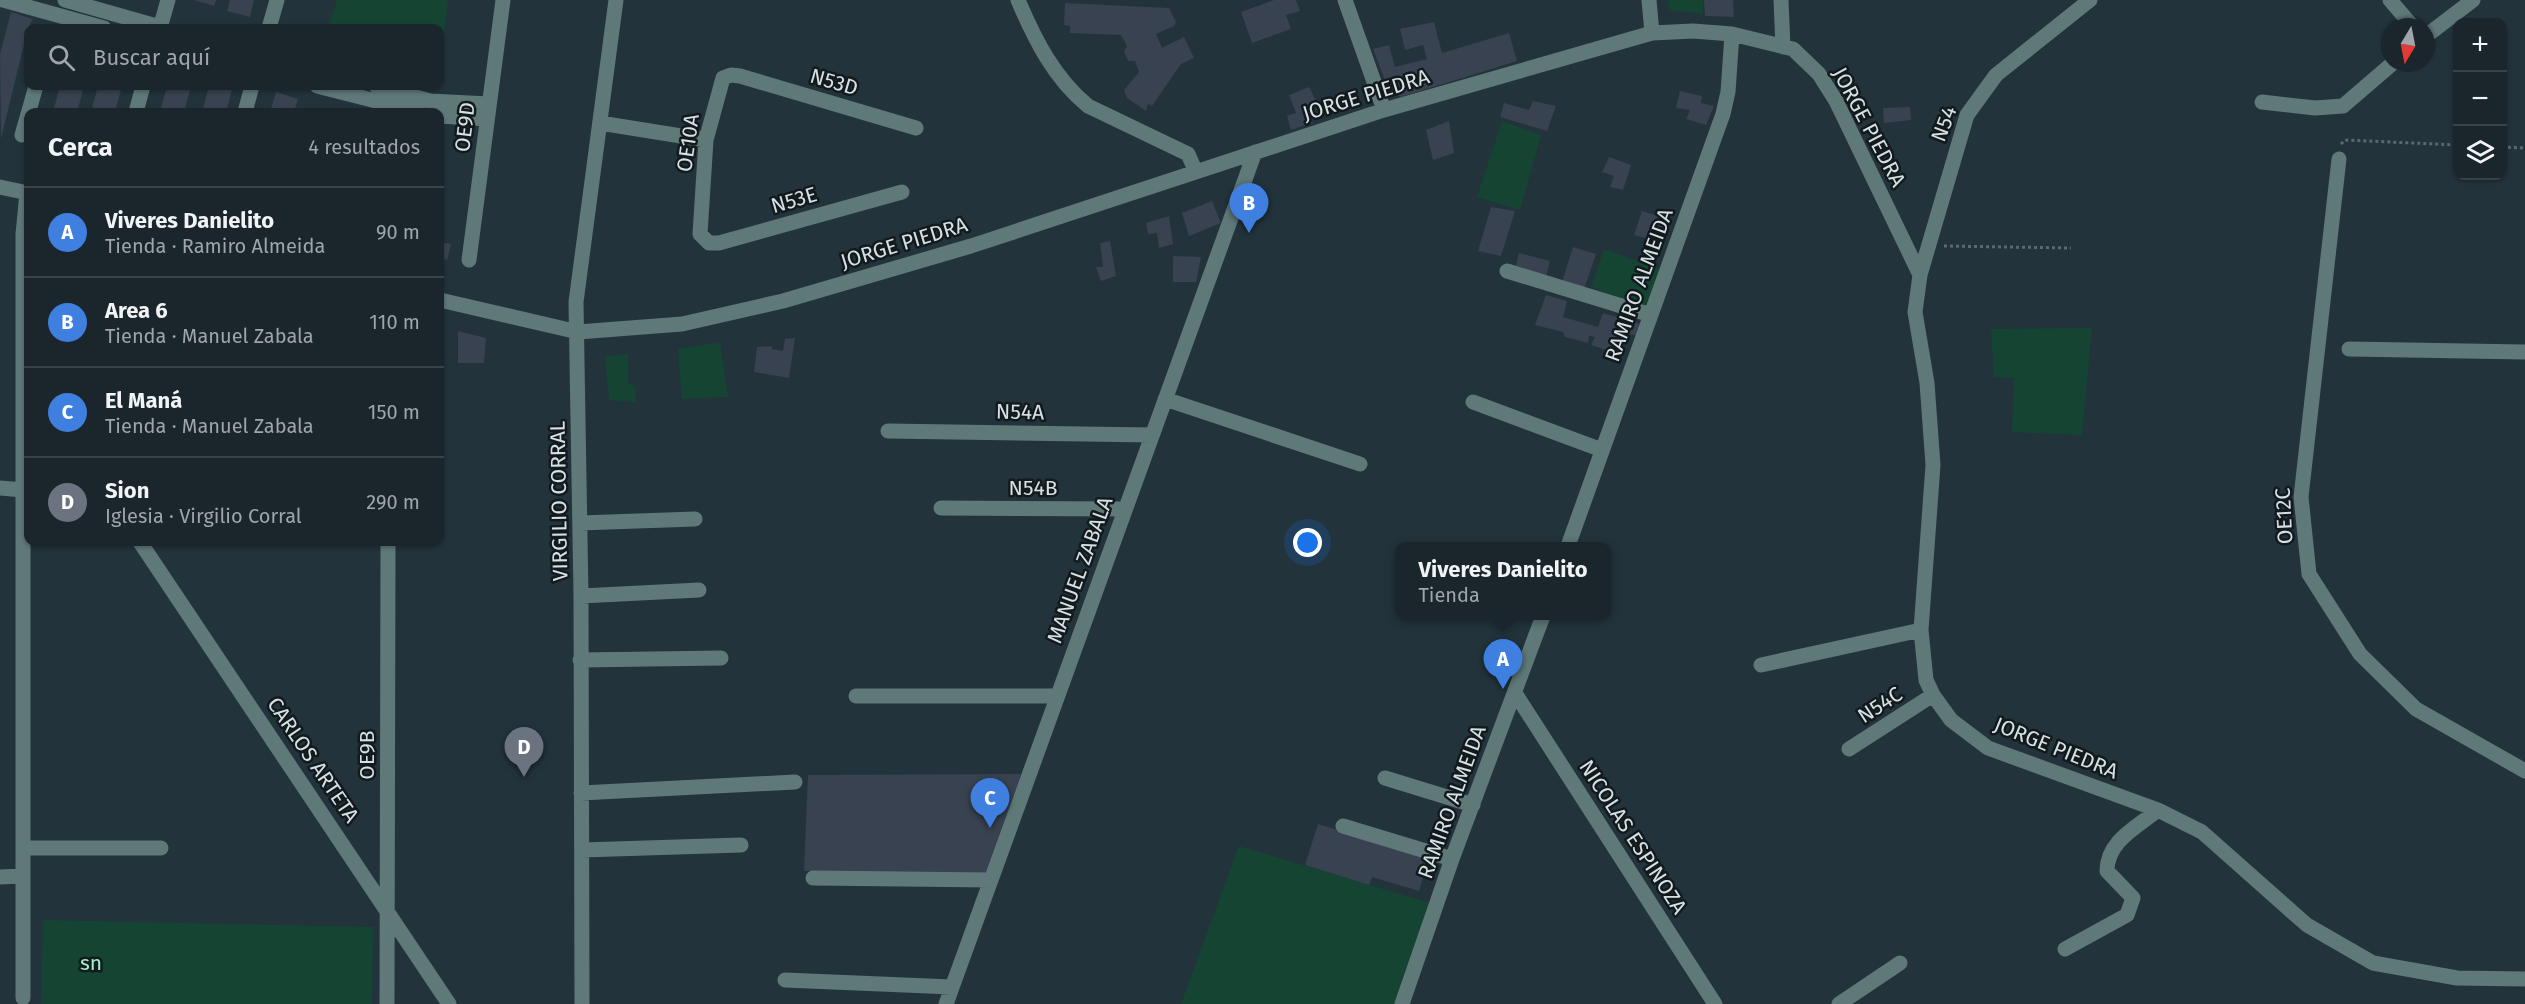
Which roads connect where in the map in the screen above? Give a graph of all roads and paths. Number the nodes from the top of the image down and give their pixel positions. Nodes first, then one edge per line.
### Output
1 (3, 0) edge
2 (63, 0) edge
3 (168, 0) edge
4 (277, 0) edge
5 (503, 0) edge
6 (616, 0) edge
7 (1018, 0) edge
8 (1345, 0) edge
9 (1649, 0) edge
10 (1781, 0) edge
11 (2090, 0) edge
12 (2390, 0) edge
13 (2473, 0) edge
14 (2070, 5) edge
15 (2405, 18) edge
16 (54, 22) edge
17 (71, 24) edge
18 (146, 24) edge
19 (161, 24) edge
20 (270, 24) edge
21 (2435, 29) edge
22 (1652, 33) junction
23 (1732, 34) junction
24 (1783, 47) junction
25 (2382, 72) edge
26 (740, 76) joint
27 (35, 90) edge
28 (142, 90) edge
29 (251, 90) edge
30 (337, 90) edge
31 (377, 98) edge
32 (2262, 102) dead end
33 (29, 108) edge
34 (137, 108) edge
35 (246, 108) edge
36 (407, 108) edge
37 (1384, 110) junction
38 (488, 112) junction
39 (444, 116) edge
40 (600, 123) junction
41 (24, 125) edge
42 (916, 128) dead end
43 (21, 135) dead end
44 (706, 140) junction
45 (2453, 145) edge
46 (2507, 147) edge
47 (2525, 148) edge
48 (1255, 152) junction
49 (2339, 159) joint
50 (1195, 170) junction
51 (0, 187) edge
52 (24, 192) edge
53 (902, 192) dead end
54 (24, 226) edge
55 (700, 234) joint
56 (1930, 246) junction
57 (2071, 248) dead end
58 (469, 260) dead end
59 (1507, 271) dead end
60 (1920, 275) junction
61 (24, 280) edge
62 (444, 301) edge
63 (1651, 315) junction
64 (578, 332) junction
65 (2349, 349) dead end
66 (2525, 352) edge
67 (1165, 399) junction
68 (1473, 402) dead end
69 (888, 431) dead end
70 (1152, 435) junction
71 (1602, 450) junction
72 (24, 451) edge
73 (1360, 464) dead end
74 (0, 488) edge
75 (23, 490) junction
76 (941, 508) dead end
77 (1125, 509) junction
78 (695, 519) dead end
79 (580, 523) junction
80 (1569, 542) edge
81 (143, 546) edge
82 (388, 546) edge
83 (699, 590) dead end
84 (581, 596) junction
85 (1541, 620) edge
86 (1921, 630) junction
87 (721, 658) dead end
88 (580, 660) junction
89 (1761, 665) dead end
90 (1515, 693) junction
91 (1933, 695) junction
92 (856, 696) dead end
93 (1057, 696) junction
94 (1849, 749) dead end
95 (2525, 771) edge
96 (1385, 778) dead end
97 (795, 782) dead end
98 (581, 793) junction
99 (1473, 805) junction
100 (2158, 810) junction
101 (1343, 826) dead end
102 (741, 845) dead end
103 (23, 848) junction
104 (161, 848) dead end
105 (582, 850) junction
106 (1452, 859) junction
107 (0, 876) edge
108 (23, 876) junction
109 (813, 879) dead end
110 (991, 880) junction
111 (388, 909) junction
112 (2065, 950) dead end
113 (1900, 963) dead end
114 (2525, 979) edge
115 (785, 980) dead end
116 (952, 987) junction
117 (23, 998) dead end
118 (387, 1004) edge
119 (449, 1004) edge
120 (582, 1004) edge
121 (946, 1004) edge
122 (1402, 1004) edge
123 (1715, 1004) edge
124 (1839, 1004) edge

1 - 16 street
2 - 16 street
2 - 18 street
3 - 19 street
4 - 20 street
5 - 38 street, OE9D
6 - 40 street, VIRGILIO CORRAL
7 - 50 street
8 - 37 street
9 - 22 street
10 - 24 street
11 - 14 street, N54
12 - 15 street
13 - 21 street
14 - 56 street, N54
16 - 17 street
22 - 23 street, JORGE PIEDRA
22 - 37 street, JORGE PIEDRA
23 - 24 street, JORGE PIEDRA
23 - 63 street, RAMIRO ALMEIDA
24 - 60 street, JORGE PIEDRA
25 - 32 street
26 - 42 street, N53D
26 - 44 street, OE10A
27 - 33 street
28 - 34 street
29 - 35 street
30 - 31 street
31 - 36 street
31 - 38 street
37 - 48 street, JORGE PIEDRA
38 - 39 street
38 - 58 street, OE9D
40 - 44 street
40 - 64 street, VIRGILIO CORRAL
41 - 43 street
44 - 55 street, OE10A
45 - 49 path
46 - 47 path
48 - 50 street, JORGE PIEDRA
48 - 67 street, MANUEL ZABALA
49 - 95 street, OE12C
50 - 64 street, JORGE PIEDRA
51 - 52 street
53 - 55 street, N53E
54 - 61 street
56 - 57 path
56 - 60 street, N54
59 - 63 street
60 - 86 street, JORGE PIEDRA
62 - 64 street, JORGE PIEDRA
63 - 71 street, RAMIRO ALMEIDA
64 - 79 street, VIRGILIO CORRAL
65 - 66 street
67 - 70 street, MANUEL ZABALA
67 - 73 street
68 - 71 street
69 - 70 street, N54A
70 - 77 street, MANUEL ZABALA
71 - 80 street, RAMIRO ALMEIDA
72 - 75 street
74 - 75 street
75 - 103 street
76 - 77 street, N54B
77 - 93 street, MANUEL ZABALA
78 - 79 street
79 - 84 street, VIRGILIO CORRAL
81 - 111 street, CARLOS ARTETA
82 - 111 street, OE9B
83 - 84 street
84 - 88 street, VIRGILIO CORRAL
85 - 90 street, RAMIRO ALMEIDA
86 - 89 street
86 - 91 street, JORGE PIEDRA
87 - 88 street
88 - 98 street, VIRGILIO CORRAL
90 - 99 street, RAMIRO ALMEIDA
90 - 123 street, NICOLAS ESPINOZA
91 - 94 street, N54C
91 - 100 street, JORGE PIEDRA
92 - 93 street
93 - 110 street, MANUEL ZABALA
96 - 99 street
97 - 98 street
98 - 105 street, VIRGILIO CORRAL
99 - 106 street, RAMIRO ALMEIDA
100 - 112 street
100 - 114 street, JORGE PIEDRA
101 - 106 street
102 - 105 street
103 - 104 street
103 - 108 street
105 - 120 street, VIRGILIO CORRAL
106 - 122 street, RAMIRO ALMEIDA
107 - 108 street
108 - 117 street
109 - 110 street
110 - 116 street, MANUEL ZABALA
111 - 118 street, OE9B
111 - 119 street, CARLOS ARTETA
113 - 124 street
115 - 116 street
116 - 121 street, MANUEL ZABALA

